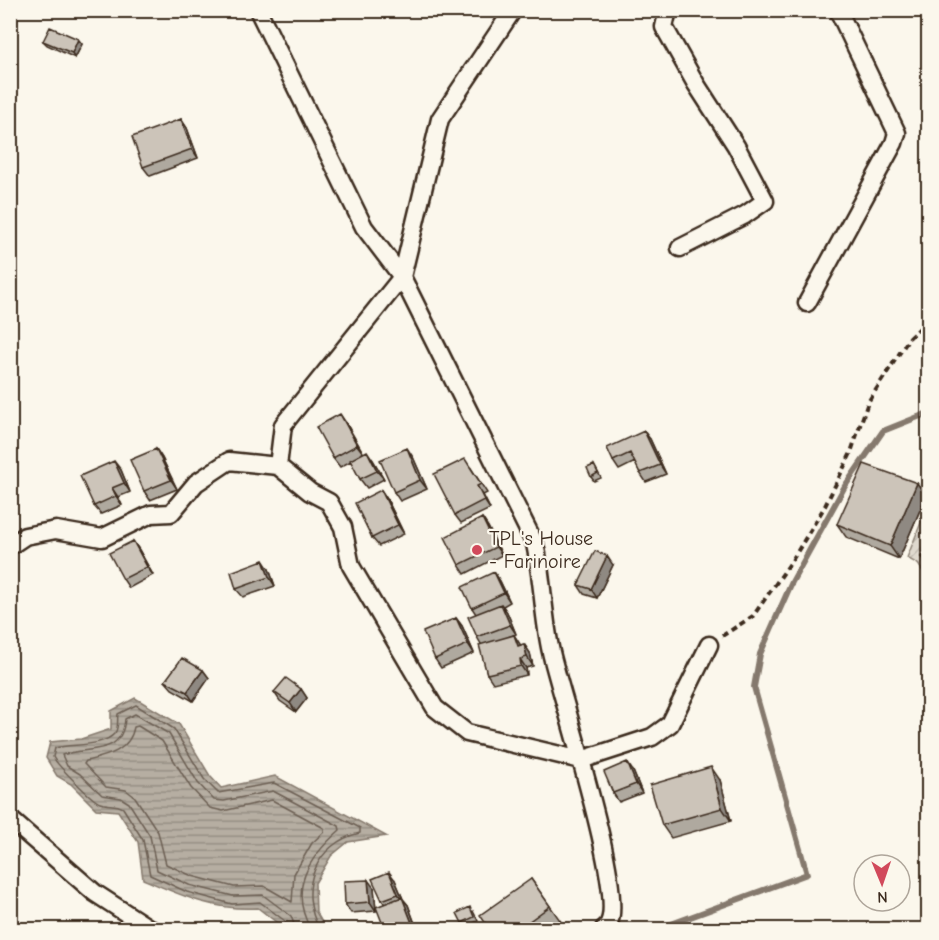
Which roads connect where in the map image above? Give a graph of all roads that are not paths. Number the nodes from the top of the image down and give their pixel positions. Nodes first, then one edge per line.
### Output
1 (258, 10) edge
2 (513, 10) edge
3 (668, 10) edge
4 (838, 10) edge
5 (680, 248) dead end
6 (402, 277) junction
7 (807, 303) dead end
8 (278, 466) junction
9 (10, 546) edge
10 (709, 645) road end
11 (581, 760) junction
12 (10, 819) edge
13 (152, 930) edge
14 (603, 930) edge

1 - 6 street
2 - 6 street
3 - 5 street
4 - 7 street
6 - 8 street
6 - 11 street
8 - 9 street
8 - 11 street
10 - 11 street
11 - 14 street
12 - 13 street

